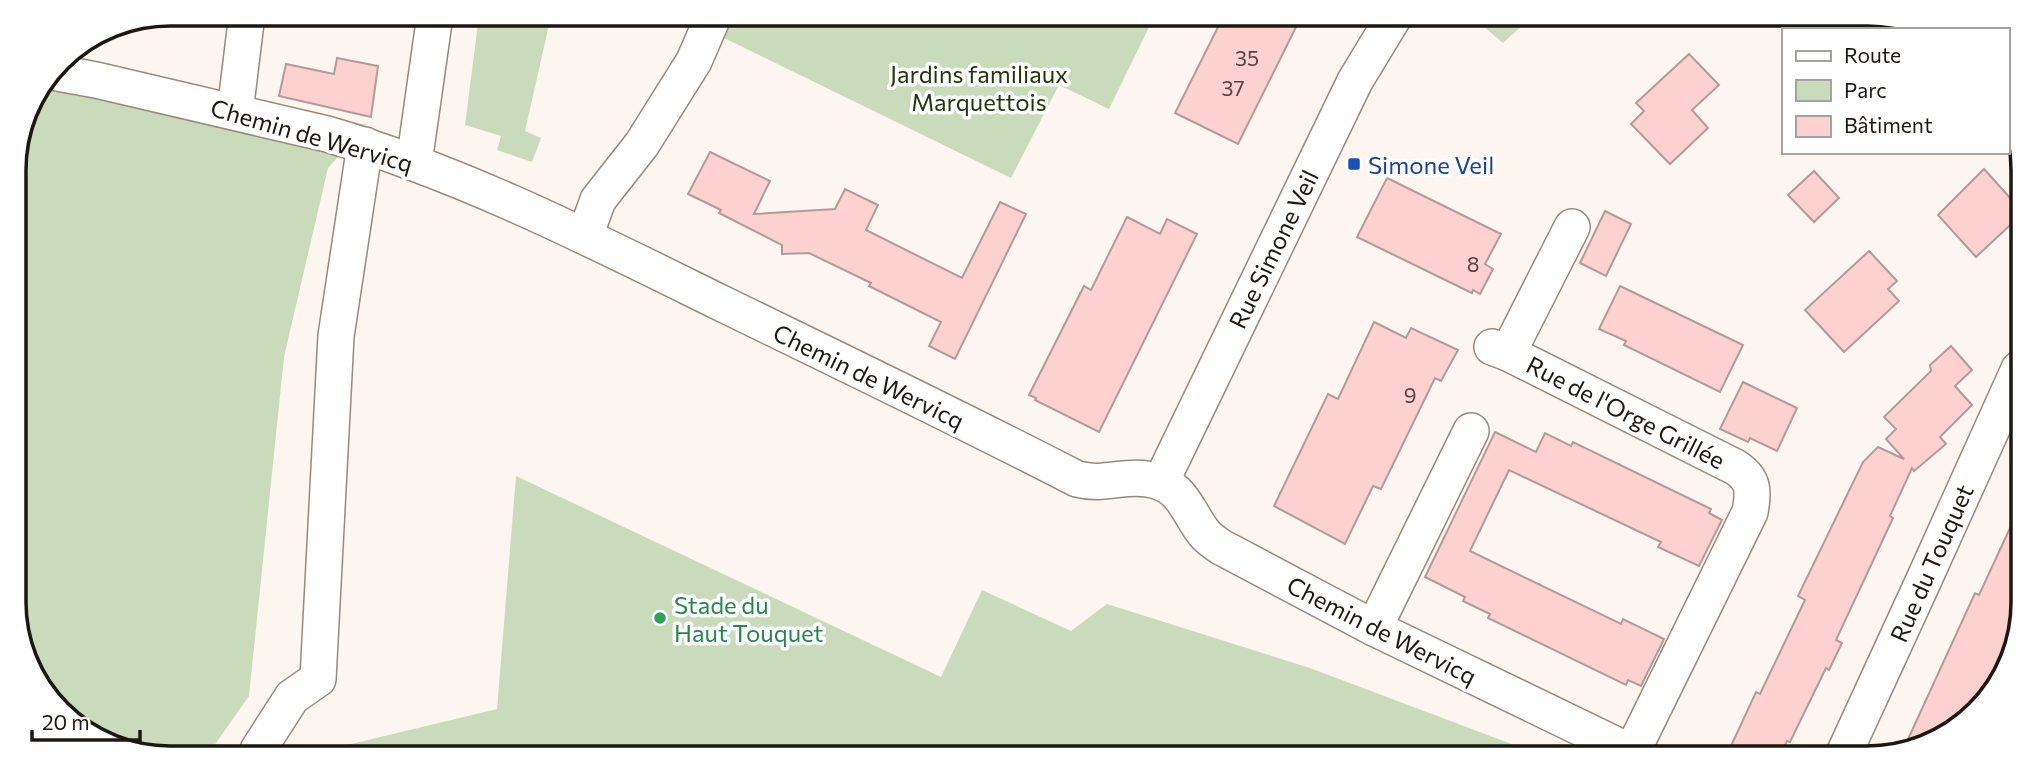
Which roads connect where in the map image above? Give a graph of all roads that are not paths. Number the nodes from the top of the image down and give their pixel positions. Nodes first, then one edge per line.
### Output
1 (1388, 26) edge
2 (245, 27) edge
3 (433, 27) edge
4 (709, 27) edge
5 (63, 74) edge
6 (235, 112) junction
7 (365, 145) junction
8 (414, 163) junction
9 (1572, 227) dead end
10 (585, 236) junction
11 (2010, 407) edge
12 (1471, 432) dead end
13 (1161, 482) junction
14 (1374, 628) junction
15 (1616, 745) edge
16 (1641, 745) edge
17 (1848, 745) edge
18 (261, 746) edge

1 - 13 street, Rue Simone Veil
2 - 6 street
3 - 8 street
4 - 10 street
5 - 6 street, Chemin de Wervicq
6 - 7 street, Chemin de Wervicq
7 - 8 street, Chemin de Wervicq
7 - 18 street
8 - 10 street, Chemin de Wervicq
9 - 16 street, Rue de l'Orge Grillée
10 - 13 street, Chemin de Wervicq
11 - 17 street, Rue du Touquet
12 - 14 street
13 - 14 street, Chemin de Wervicq
14 - 15 street, Chemin de Wervicq

